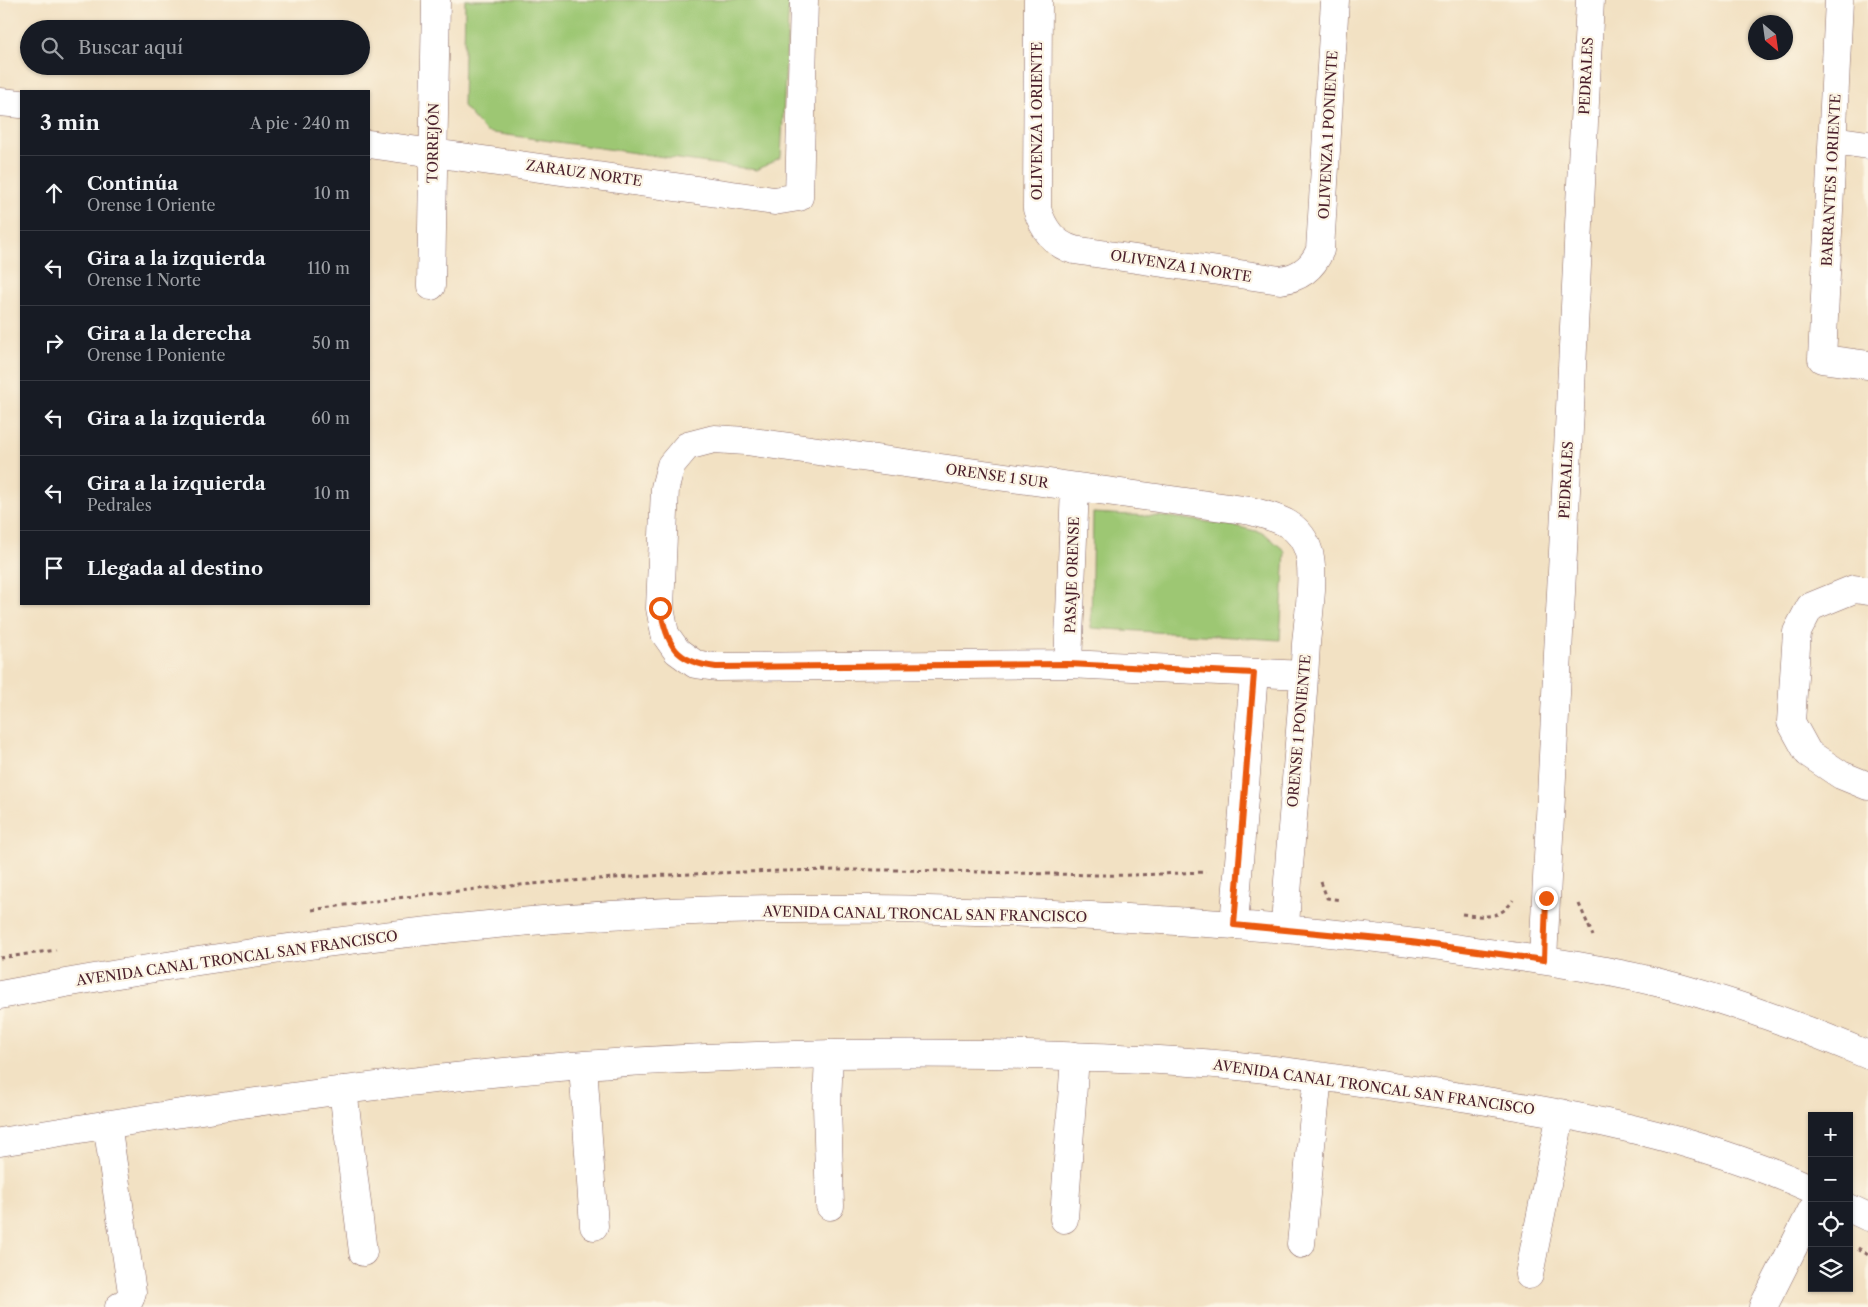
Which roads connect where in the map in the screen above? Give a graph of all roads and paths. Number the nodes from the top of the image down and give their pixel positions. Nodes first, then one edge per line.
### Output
1 (436, 0) edge
2 (804, 0) edge
3 (1038, 0) edge
4 (1335, 0) edge
5 (1590, 0) edge
6 (1839, 0) edge
7 (0, 102) edge
8 (20, 104) edge
9 (1833, 140) junction
10 (370, 144) edge
11 (1868, 145) edge
12 (432, 151) junction
13 (1053, 238) joint
14 (1310, 266) joint
15 (431, 286) dead end
16 (1868, 365) edge
17 (1075, 487) junction
18 (1301, 536) joint
19 (1868, 591) edge
20 (1068, 664) junction
21 (1254, 673) junction
22 (1304, 675) junction
23 (1868, 786) edge
24 (1288, 870) junction
25 (1516, 895) dead end
26 (1347, 900) dead end
27 (1461, 914) dead end
28 (1234, 925) junction
29 (1286, 928) junction
30 (1544, 960) junction
31 (0, 995) edge
32 (829, 1054) junction
33 (1868, 1055) edge
34 (1075, 1056) junction
35 (583, 1065) junction
36 (1318, 1076) junction
37 (343, 1090) junction
38 (1561, 1113) junction
39 (106, 1124) junction
40 (0, 1142) edge
41 (1808, 1187) edge
42 (830, 1206) dead end
43 (1853, 1210) edge
44 (1868, 1217) edge
45 (1808, 1218) edge
46 (1064, 1219) dead end
47 (594, 1226) dead end
48 (1301, 1244) dead end
49 (363, 1252) dead end
50 (1529, 1275) dead end
51 (119, 1307) edge
52 (1763, 1307) edge

1 - 12 street, TORREJÓN
2 - 12 street, ZARAUZ NORTE
3 - 13 street, OLIVENZA 1 ORIENTE
4 - 14 street, OLIVENZA 1 PONIENTE
5 - 30 street, PEDRALES
6 - 9 street, BARRANTES 1 ORIENTE
7 - 8 street
9 - 11 street
9 - 16 street, BARRANTES 1 ORIENTE
10 - 12 street, ZARAUZ NORTE
12 - 15 street, TORREJÓN
13 - 14 street, OLIVENZA 1 NORTE
17 - 18 street, ORENSE 1 SUR
17 - 20 street, PASAJE ORENSE
17 - 20 street, ORENSE 1 SUR
18 - 22 street, ORENSE 1 PONIENTE
19 - 23 street
20 - 21 street
21 - 22 street
21 - 28 street
22 - 24 street, ORENSE 1 PONIENTE
24 - 26 path
24 - 29 street, ORENSE 1 PONIENTE
25 - 27 path
28 - 29 street, AVENIDA CANAL TRONCAL SAN FRANCISCO
28 - 31 street, AVENIDA CANAL TRONCAL SAN FRANCISCO
29 - 30 street, AVENIDA CANAL TRONCAL SAN FRANCISCO
30 - 33 street, AVENIDA CANAL TRONCAL SAN FRANCISCO
32 - 34 street, AVENIDA CANAL TRONCAL SAN FRANCISCO
32 - 35 street, AVENIDA CANAL TRONCAL SAN FRANCISCO
32 - 42 street
34 - 36 street, AVENIDA CANAL TRONCAL SAN FRANCISCO
34 - 46 street
35 - 37 street, AVENIDA CANAL TRONCAL SAN FRANCISCO
35 - 47 street
36 - 38 street, AVENIDA CANAL TRONCAL SAN FRANCISCO
36 - 48 street
37 - 39 street, AVENIDA CANAL TRONCAL SAN FRANCISCO
37 - 49 street
38 - 41 street, AVENIDA CANAL TRONCAL SAN FRANCISCO
38 - 50 street
39 - 40 street, AVENIDA CANAL TRONCAL SAN FRANCISCO
39 - 51 street
43 - 44 street
45 - 52 street

